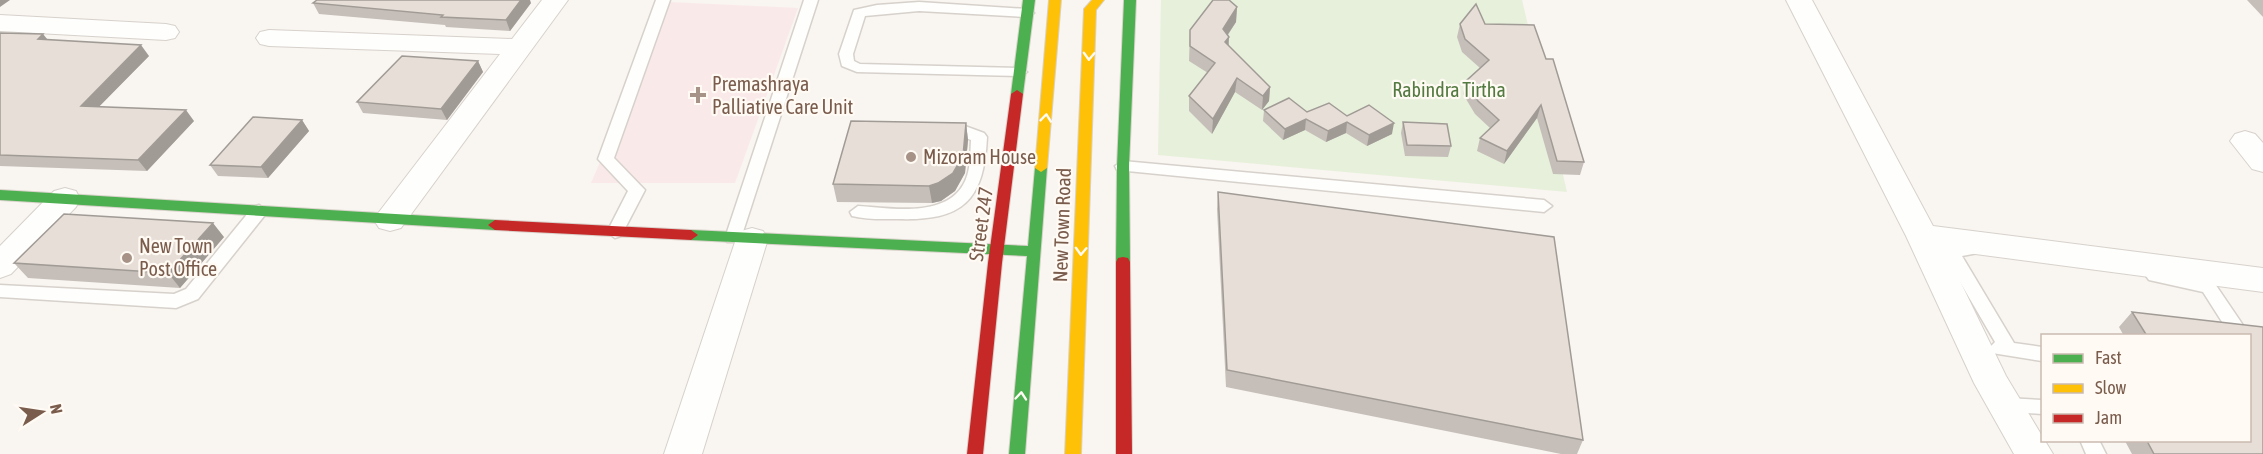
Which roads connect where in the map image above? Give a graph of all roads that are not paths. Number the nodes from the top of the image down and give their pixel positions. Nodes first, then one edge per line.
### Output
1 (555, 0) edge
2 (663, 0) edge
3 (811, 0) edge
4 (1130, 0) edge
5 (1799, 0) edge
6 (1056, 2) edge
7 (1093, 3) edge
8 (1028, 6) edge
9 (0, 23) edge
10 (166, 32) dead end
11 (269, 38) dead end
12 (521, 47) junction
13 (1020, 72) junction
14 (932, 132) edge
15 (980, 156) junction
16 (1010, 157) junction
17 (1123, 166) junction
18 (0, 195) edge
19 (65, 199) junction
20 (1544, 206) dead end
21 (259, 211) junction
22 (858, 212) dead end
23 (390, 220) junction
24 (615, 232) junction
25 (1922, 236) junction
26 (742, 238) junction
27 (998, 251) junction
28 (1033, 251) junction
29 (0, 266) edge
30 (2204, 279) junction
31 (2263, 280) edge
32 (0, 291) edge
33 (2240, 334) edge
34 (1974, 344) junction
35 (2007, 349) junction
36 (2041, 354) edge
37 (2006, 405) junction
38 (2041, 406) edge
39 (682, 454) edge
40 (975, 454) edge
41 (1017, 454) edge
42 (1073, 454) edge
43 (1124, 454) edge
44 (2034, 454) edge

1 - 12 street
2 - 24 lane
3 - 26 lane
4 - 17 street
5 - 25 street
28 -> 6 street
7 -> 42 street, New Town Road
8 - 13 street, Street 247
8 - 13 lane
9 - 10 street
11 - 12 street
12 - 23 street
13 - 16 street, Street 247
14 - 15 lane
15 - 16 lane
15 - 22 lane
16 - 27 street, Street 247
17 - 20 lane
17 - 43 street
18 - 19 street
19 - 21 street
19 - 29 street
21 - 23 street
21 - 32 lane
23 - 24 street
24 - 26 street
25 - 30 street
25 - 34 street
26 - 27 street
26 - 39 street
27 - 28 street
27 - 40 street, Street 247
41 -> 28 street
30 - 31 street
30 - 33 lane
30 - 35 lane
34 - 35 lane
34 - 37 street
35 - 36 lane
37 - 38 lane
37 - 44 street

